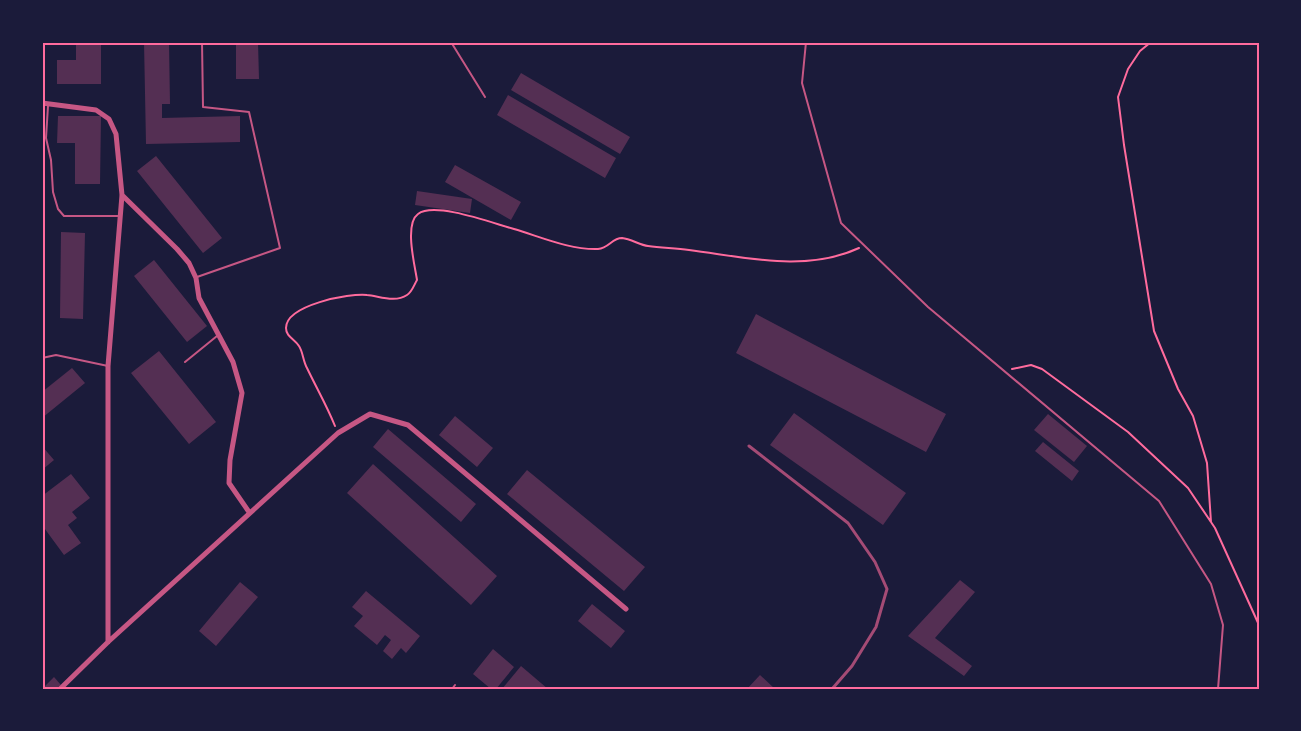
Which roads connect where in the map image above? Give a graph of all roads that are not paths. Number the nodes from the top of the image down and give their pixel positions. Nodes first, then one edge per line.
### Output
1 (202, 42) edge
2 (451, 42) edge
3 (806, 42) edge
4 (484, 97) dead end
5 (45, 103) edge
6 (122, 195) junction
7 (121, 215) junction
8 (195, 278) junction
9 (219, 334) junction
10 (42, 358) edge
11 (184, 362) dead end
12 (108, 366) junction
13 (249, 512) junction
14 (626, 609) dead end
15 (108, 642) junction
16 (454, 685) dead end
17 (60, 689) edge
18 (452, 689) edge
19 (1218, 689) edge

1 - 8 lane
2 - 4 lane
3 - 19 lane
5 - 6 street
5 - 7 lane
6 - 7 street
6 - 8 street
7 - 12 street
8 - 9 street
9 - 11 lane
9 - 13 street
10 - 12 lane
12 - 15 street
13 - 14 street
13 - 15 street
15 - 17 street
16 - 18 lane

